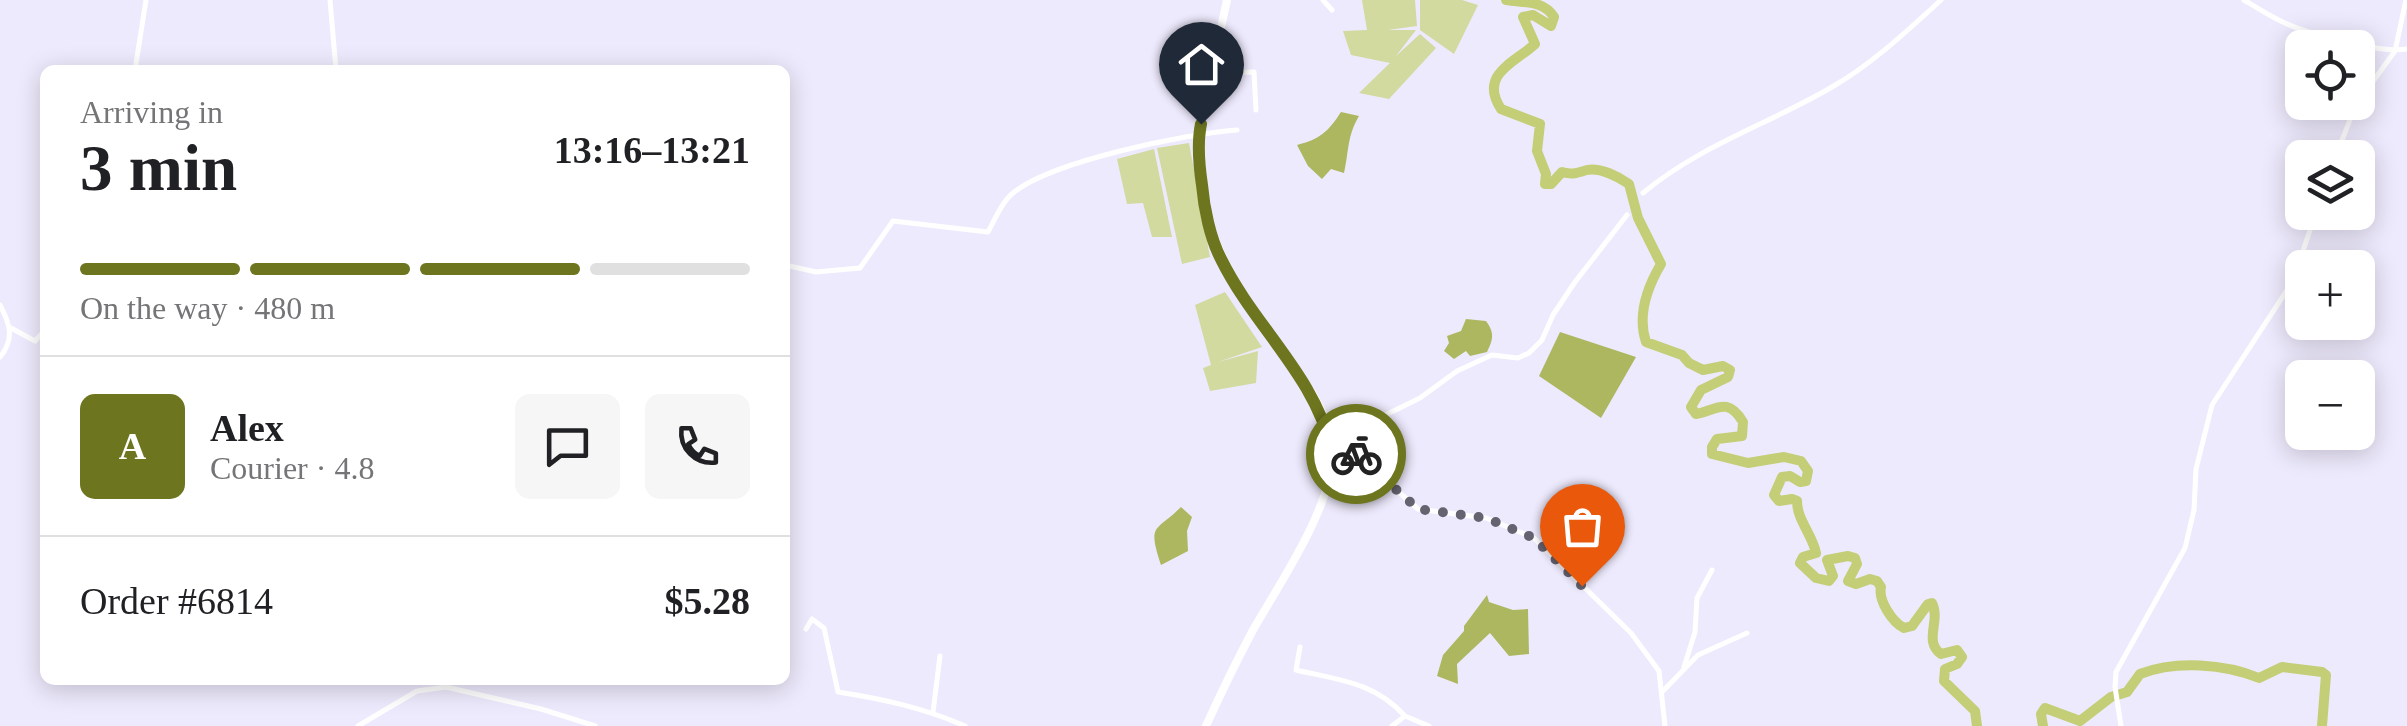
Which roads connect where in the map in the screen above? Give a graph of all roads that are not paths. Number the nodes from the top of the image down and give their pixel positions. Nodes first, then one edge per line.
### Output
1 (146, 0) edge
2 (330, 0) edge
3 (1228, 0) edge
4 (1322, 0) edge
5 (1941, 0) edge
6 (2244, 0) edge
7 (2406, 0) edge
8 (1332, 10) dead end
9 (2407, 49) edge
10 (2396, 51) junction
11 (135, 65) edge
12 (336, 65) edge
13 (1212, 73) junction
14 (2375, 78) edge
15 (1256, 110) dead end
16 (1237, 130) dead end
17 (1199, 133) junction
18 (1643, 193) dead end
19 (1627, 215) dead end
20 (2310, 230) edge
21 (790, 267) edge
22 (0, 305) edge
23 (10, 327) junction
24 (40, 336) edge
25 (0, 357) edge
26 (1342, 442) junction
27 (1332, 450) junction
28 (1712, 570) dead end
29 (806, 629) dead end
30 (1747, 632) dead end
31 (1300, 647) dead end
32 (940, 656) dead end
33 (1684, 670) junction
34 (1662, 692) junction
35 (934, 712) junction
36 (1405, 716) junction
37 (358, 726) edge
38 (595, 726) edge
39 (965, 726) edge
40 (1206, 726) edge
41 (1392, 726) edge
42 (1429, 726) edge
43 (1665, 726) edge
44 (2121, 726) edge

1 - 11 street
2 - 12 street
3 - 13 main road
4 - 8 street
5 - 18 street
6 - 10 street
7 - 10 street
9 - 10 street
10 - 14 street
13 - 15 street
13 - 17 main road
16 - 17 street
17 - 21 street
17 - 27 main road
19 - 26 street
20 - 44 street
22 - 23 street
23 - 24 street
23 - 25 street
26 - 27 street
26 - 34 street
27 - 40 main road
28 - 33 street
29 - 35 street
30 - 33 street
31 - 36 street
32 - 35 street
33 - 34 street
34 - 43 street
35 - 39 street
36 - 41 street
36 - 42 street
37 - 38 street

